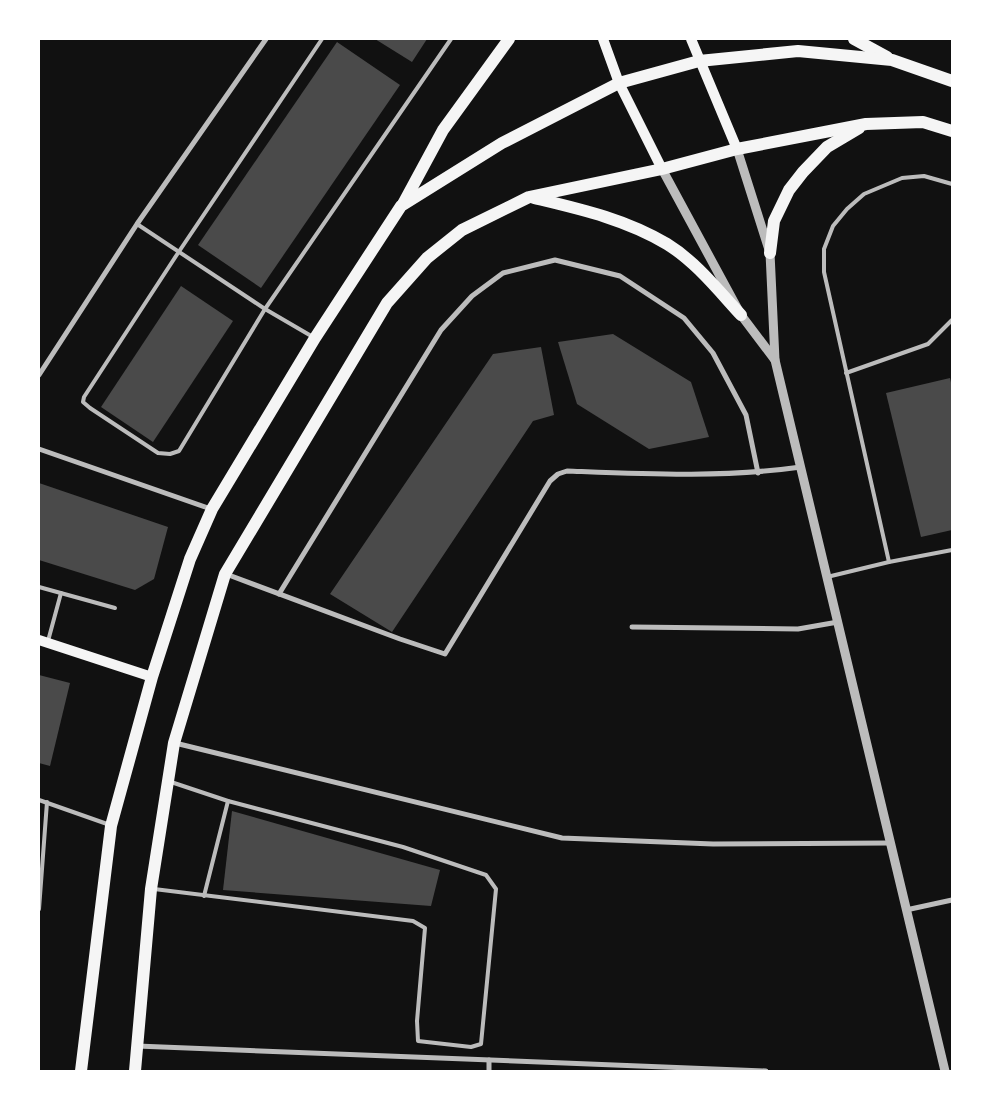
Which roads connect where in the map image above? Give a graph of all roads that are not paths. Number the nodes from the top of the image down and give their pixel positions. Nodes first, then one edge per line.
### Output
1 (266, 39) edge
2 (322, 39) edge
3 (451, 39) edge
4 (509, 39) edge
5 (603, 39) edge
6 (691, 39) edge
7 (854, 39) edge
8 (892, 60) junction
9 (699, 61) junction
10 (952, 81) edge
11 (620, 83) junction
12 (866, 124) junction
13 (952, 131) edge
14 (737, 149) junction
15 (662, 169) junction
16 (952, 184) edge
17 (529, 197) junction
18 (401, 206) junction
19 (137, 224) junction
20 (178, 252) junction
21 (770, 253) junction
22 (265, 309) junction
23 (741, 315) junction
24 (952, 320) edge
25 (316, 338) junction
26 (775, 360) junction
27 (846, 373) junction
28 (39, 375) edge
29 (39, 450) edge
30 (801, 467) junction
31 (758, 473) junction
32 (212, 509) junction
33 (952, 550) edge
34 (889, 562) junction
35 (225, 574) junction
36 (827, 577) junction
37 (39, 586) edge
38 (61, 593) junction
39 (279, 594) junction
40 (115, 608) dead end
41 (838, 622) junction
42 (632, 627) dead end
43 (43, 641) edge
44 (152, 677) junction
45 (174, 743) junction
46 (168, 781) junction
47 (39, 800) edge
48 (228, 801) junction
49 (47, 802) junction
50 (111, 826) junction
51 (890, 843) junction
52 (151, 889) junction
53 (204, 896) junction
54 (952, 900) edge
55 (39, 910) edge
56 (906, 910) junction
57 (137, 1046) junction
58 (489, 1060) junction
59 (81, 1071) edge
60 (135, 1071) edge
61 (489, 1071) edge
62 (743, 1071) edge
63 (766, 1071) edge
64 (943, 1071) edge

1 - 19 street
2 - 20 lane
3 - 22 lane
4 - 18 main road
5 - 11 main road
6 - 9 main road
7 - 8 main road
8 - 9 main road
8 - 10 main road
9 - 11 main road
9 - 14 main road
11 - 15 main road
11 - 18 main road
12 - 13 main road
12 - 14 main road
12 - 21 main road
14 - 15 main road
14 - 21 street
15 - 17 main road
15 - 23 street
16 - 27 lane
17 - 23 main road
17 - 35 main road
18 - 25 main road
19 - 20 lane
19 - 28 street
20 - 22 lane
20 - 22 lane
21 - 26 street
22 - 25 lane
23 - 26 street
24 - 27 lane
25 - 32 main road
26 - 30 street
27 - 34 lane
29 - 32 street
30 - 31 street
30 - 36 street
31 - 39 street
31 - 39 street
32 - 44 main road
33 - 34 lane
34 - 36 lane
35 - 39 street
35 - 45 main road
36 - 41 street
37 - 38 lane
38 - 40 lane
38 - 43 lane
41 - 42 street
41 - 51 street
43 - 44 main road
44 - 50 main road
45 - 46 main road
45 - 51 street
46 - 48 lane
46 - 52 main road
47 - 49 lane
48 - 53 lane
48 - 53 lane
49 - 50 lane
49 - 55 lane
50 - 59 main road
51 - 56 street
52 - 53 lane
52 - 57 main road
54 - 56 street
56 - 64 street
57 - 58 street
57 - 60 main road
58 - 61 street
58 - 62 street
62 - 63 street

